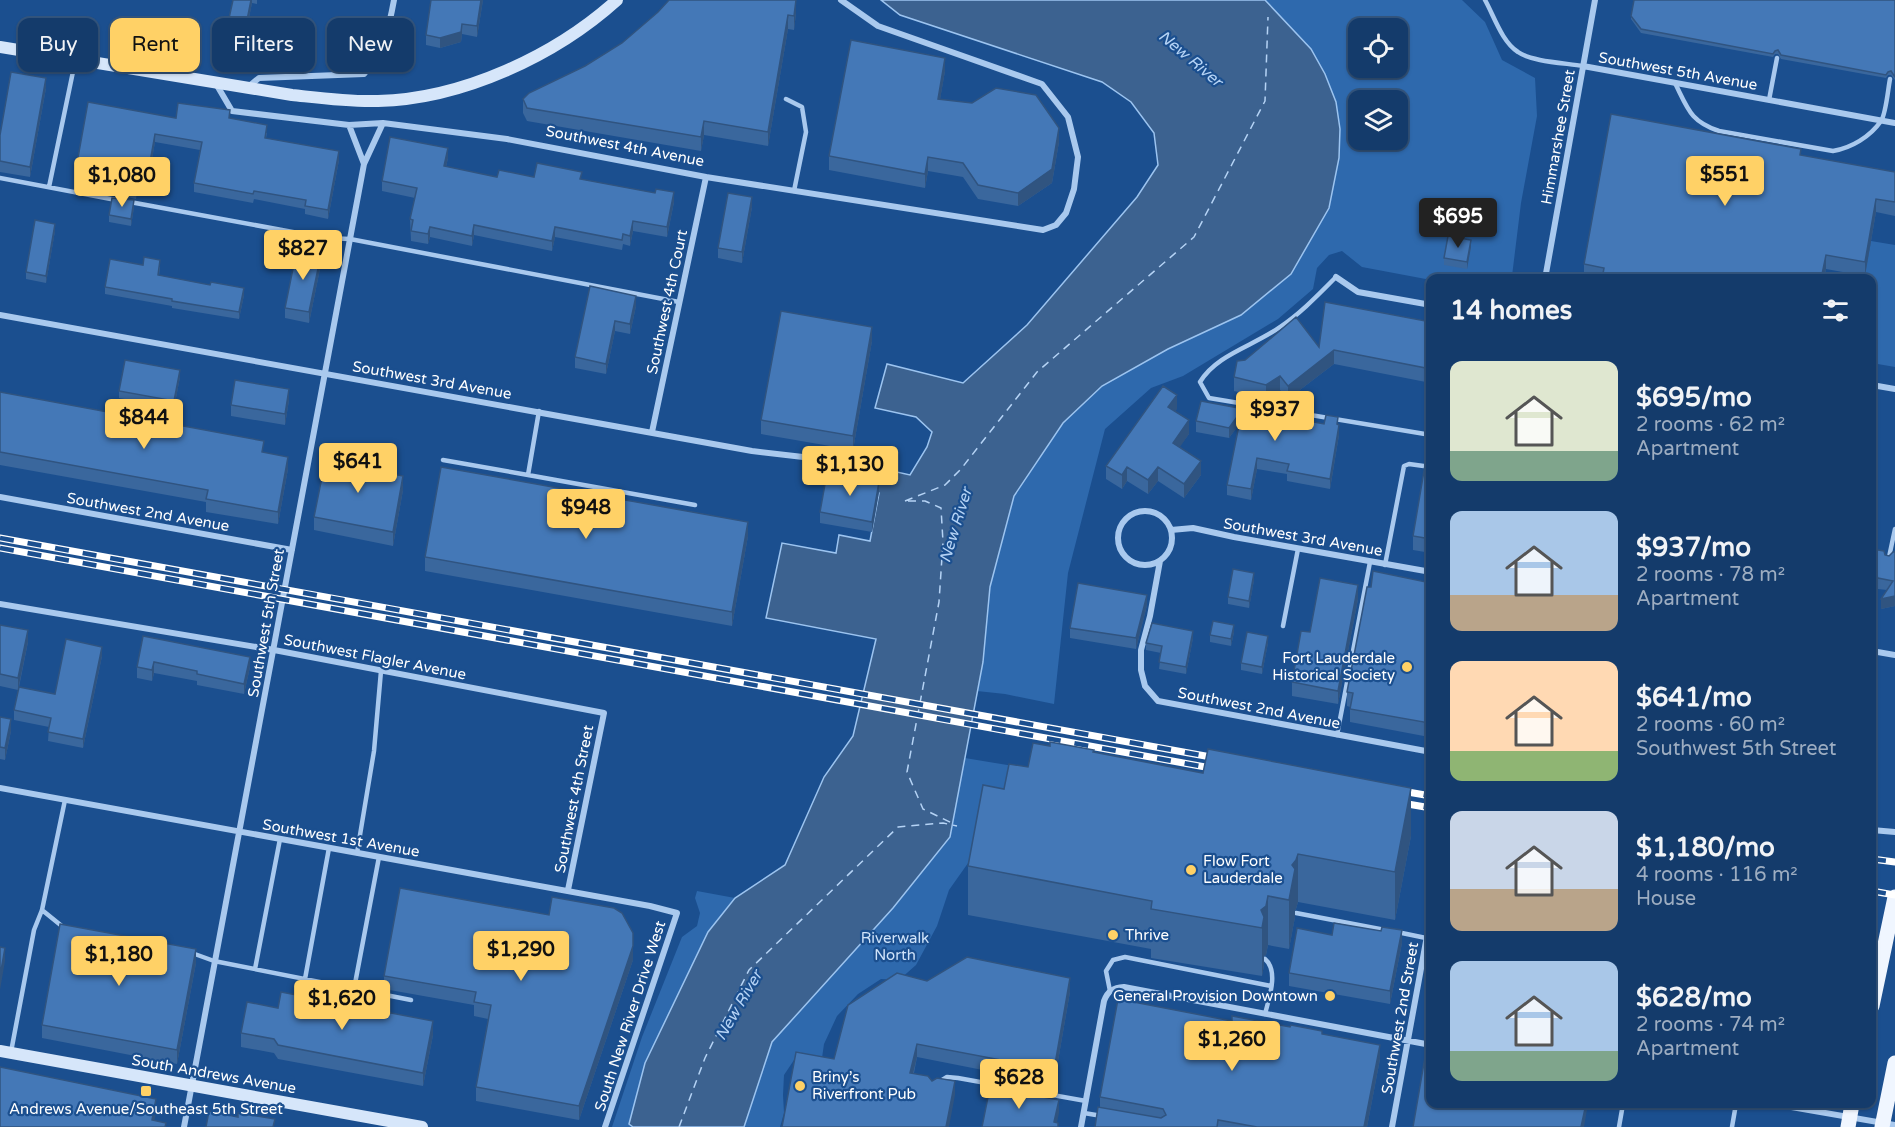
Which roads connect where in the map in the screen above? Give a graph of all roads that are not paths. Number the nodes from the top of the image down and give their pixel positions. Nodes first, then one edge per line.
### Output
1 (394, 0) edge
2 (617, 0) edge
3 (841, 0) edge
4 (1485, 0) edge
5 (1595, 0) edge
6 (0, 47) edge
7 (18, 50) edge
8 (1777, 58) edge
9 (98, 63) edge
10 (1583, 66) junction
11 (73, 72) edge
12 (1890, 79) edge
13 (215, 82) junction
14 (1675, 83) junction
15 (248, 87) junction
16 (786, 99) dead end
17 (1769, 100) junction
18 (1882, 120) junction
19 (383, 123) junction
20 (1895, 123) edge
21 (349, 125) junction
22 (364, 164) junction
23 (706, 177) junction
24 (0, 178) edge
25 (49, 188) junction
26 (794, 191) junction
27 (350, 239) junction
28 (1546, 274) edge
29 (1336, 277) joint
30 (679, 302) junction
31 (1426, 303) edge
32 (0, 315) edge
33 (324, 373) junction
34 (1876, 386) edge
35 (1895, 389) edge
36 (539, 411) junction
37 (652, 432) junction
38 (1426, 434) edge
39 (860, 459) dead end
40 (443, 460) dead end
41 (1426, 466) edge
42 (528, 475) junction
43 (0, 497) edge
44 (695, 505) dead end
45 (1895, 529) edge
46 (1171, 530) junction
47 (1298, 549) junction
48 (292, 550) junction
49 (1160, 561) junction
50 (1370, 562) junction
51 (1888, 562) edge
52 (1385, 564) junction
53 (1426, 571) edge
54 (0, 604) edge
55 (1282, 626) dead end
56 (274, 650) junction
57 (1876, 652) edge
58 (1895, 655) edge
59 (381, 670) junction
60 (604, 713) joint
61 (1337, 735) junction
62 (1426, 751) edge
63 (0, 788) edge
64 (65, 800) junction
65 (1876, 830) edge
66 (1895, 831) edge
67 (239, 832) junction
68 (280, 839) junction
69 (329, 848) junction
70 (357, 853) junction
71 (380, 857) junction
72 (568, 890) junction
73 (1895, 897) edge
74 (42, 910) junction
75 (1296, 913) edge
76 (677, 914) joint
77 (73, 929) edge
78 (1426, 938) joint
79 (186, 951) edge
80 (1265, 959) edge
81 (214, 961) junction
82 (255, 969) junction
83 (305, 979) junction
84 (1271, 986) junction
85 (1876, 987) edge
86 (354, 989) junction
87 (1110, 991) junction
88 (411, 1000) dead end
89 (1265, 1014) junction
90 (1407, 1041) junction
91 (1426, 1044) edge
92 (5, 1052) edge
93 (1894, 1068) edge
94 (191, 1085) junction
95 (932, 1090) edge
96 (1086, 1101) junction
97 (1622, 1108) edge
98 (1735, 1108) edge
99 (1799, 1108) edge
100 (1084, 1113) junction
101 (1850, 1116) edge
102 (1107, 1117) edge
103 (1887, 1125) edge
104 (184, 1127) edge
105 (422, 1127) edge
106 (605, 1127) edge
107 (1081, 1127) edge
108 (1392, 1127) edge
109 (1619, 1127) edge
110 (1732, 1127) edge

1 - 15 street
2 - 15 main road
3 - 26 street, Southwest 4th Avenue
4 - 10 lane, Southwest 5th Avenue
5 - 10 street, Himmarshee Street
6 - 7 main road
8 - 17 lane
9 - 13 main road
10 - 14 street, Southwest 5th Avenue
10 - 28 street, Himmarshee Street
11 - 25 lane
12 - 18 lane
13 - 15 main road
13 - 21 street, Southwest 4th Avenue
14 - 17 street, Southwest 5th Avenue
14 - 18 lane
16 - 26 lane
17 - 18 street, Southwest 5th Avenue
18 - 20 street, Southwest 5th Avenue
19 - 21 street, Southwest 4th Avenue
19 - 22 street, Southwest 5th Street
19 - 23 street, Southwest 4th Avenue
21 - 22 street
22 - 27 street, Southwest 5th Street
23 - 26 street, Southwest 4th Avenue
23 - 30 street, Southwest 4th Court
24 - 25 lane
25 - 27 lane
27 - 30 lane
27 - 33 street, Southwest 5th Street
29 - 31 street
29 - 38 lane
30 - 37 street, Southwest 4th Court
32 - 33 street, Southwest 3rd Avenue
33 - 36 street, Southwest 3rd Avenue
33 - 48 street, Southwest 5th Street
34 - 35 street
36 - 37 street, Southwest 3rd Avenue
36 - 42 lane
37 - 39 street, Southwest 3rd Avenue
40 - 42 lane
41 - 52 lane
42 - 44 lane
43 - 48 street, Southwest 2nd Avenue
45 - 51 lane
46 - 47 street, Southwest 3rd Avenue
46 - 49 street
46 - 49 street
47 - 50 street, Southwest 3rd Avenue
47 - 55 lane
48 - 56 street, Southwest 5th Street
49 - 61 street, Southwest 2nd Avenue
50 - 52 street, Southwest 3rd Avenue
50 - 61 lane
52 - 53 street, Southwest 3rd Avenue
54 - 56 street, Southwest Flagler Avenue
56 - 59 street, Southwest Flagler Avenue
56 - 67 street, Southwest 5th Street
57 - 58 street
59 - 60 street, Southwest Flagler Avenue
59 - 70 lane
60 - 72 street, Southwest 4th Street
61 - 62 street, Southwest 2nd Avenue
63 - 64 street, Southwest 1st Avenue
64 - 67 street, Southwest 1st Avenue
64 - 74 lane
65 - 66 street
67 - 68 street, Southwest 1st Avenue
67 - 81 street, Southwest 5th Street
68 - 69 street, Southwest 1st Avenue
68 - 82 lane
69 - 70 street, Southwest 1st Avenue
69 - 83 lane
70 - 71 street, Southwest 1st Avenue
71 - 72 street, Southwest 1st Avenue
71 - 86 lane
72 - 76 street, Southwest 1st Avenue
73 - 85 main road
74 - 77 lane
74 - 92 lane
75 - 78 lane
76 - 106 street, South New River Drive West
78 - 90 street, Southwest 2nd Street
79 - 81 lane
80 - 84 lane
81 - 82 lane
81 - 94 street, Southwest 5th Street
82 - 83 lane
83 - 86 lane
84 - 87 lane
84 - 89 lane
86 - 88 lane
87 - 89 street
87 - 96 street
89 - 90 street
90 - 91 street
90 - 108 street, Southwest 2nd Street
92 - 94 main road, South Andrews Avenue
93 - 103 main road
94 - 104 street, Southwest 5th Street
94 - 105 main road, South Andrews Avenue
95 - 96 lane
96 - 100 street
97 - 109 lane
98 - 110 lane
99 - 101 street
100 - 102 lane
100 - 107 street
101 - 103 street

